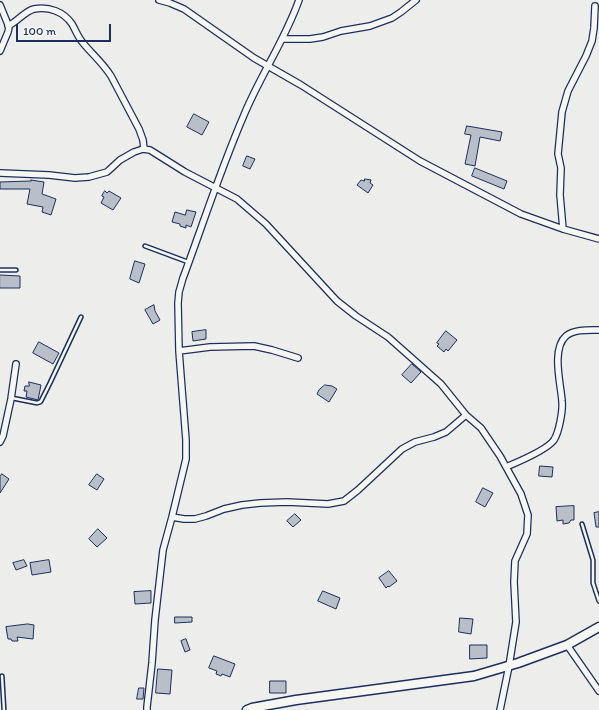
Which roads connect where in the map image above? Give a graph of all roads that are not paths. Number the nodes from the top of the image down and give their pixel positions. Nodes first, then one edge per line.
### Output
1 (159, 0) edge
2 (300, 0) edge
3 (416, 0) edge
4 (0, 5) edge
5 (595, 6) dead end
6 (8, 26) junction
7 (283, 39) junction
8 (0, 51) edge
9 (268, 66) junction
10 (144, 149) junction
11 (0, 172) edge
12 (216, 188) junction
13 (563, 229) junction
14 (599, 239) edge
15 (145, 246) dead end
16 (189, 262) junction
17 (0, 270) edge
18 (16, 270) dead end
19 (81, 318) dead end
20 (599, 330) edge
21 (179, 351) junction
22 (298, 358) dead end
23 (16, 364) dead end
24 (12, 398) junction
25 (466, 415) junction
26 (0, 442) edge
27 (506, 467) junction
28 (172, 517) junction
29 (582, 524) dead end
30 (599, 601) edge
31 (599, 627) edge
32 (567, 645) junction
33 (509, 666) junction
34 (2, 676) dead end
35 (599, 691) edge
36 (276, 707) edge
37 (4, 710) edge
38 (147, 710) edge
39 (248, 710) edge
40 (500, 710) edge

1 - 9 street
2 - 7 street
3 - 7 street
4 - 6 street
5 - 13 street
6 - 8 street
6 - 10 street
7 - 9 street
9 - 12 street
9 - 13 street
10 - 11 street
10 - 12 street
12 - 16 street
12 - 25 street
13 - 14 street
15 - 16 lane
16 - 21 street
17 - 18 lane
19 - 24 lane
20 - 27 street
21 - 22 street
21 - 28 street
23 - 24 street
24 - 26 street
25 - 27 street
25 - 28 street
27 - 33 street
28 - 38 street
29 - 30 lane
31 - 32 main road
32 - 33 main road
32 - 35 street
33 - 36 main road
33 - 40 street
34 - 37 lane
36 - 39 main road

